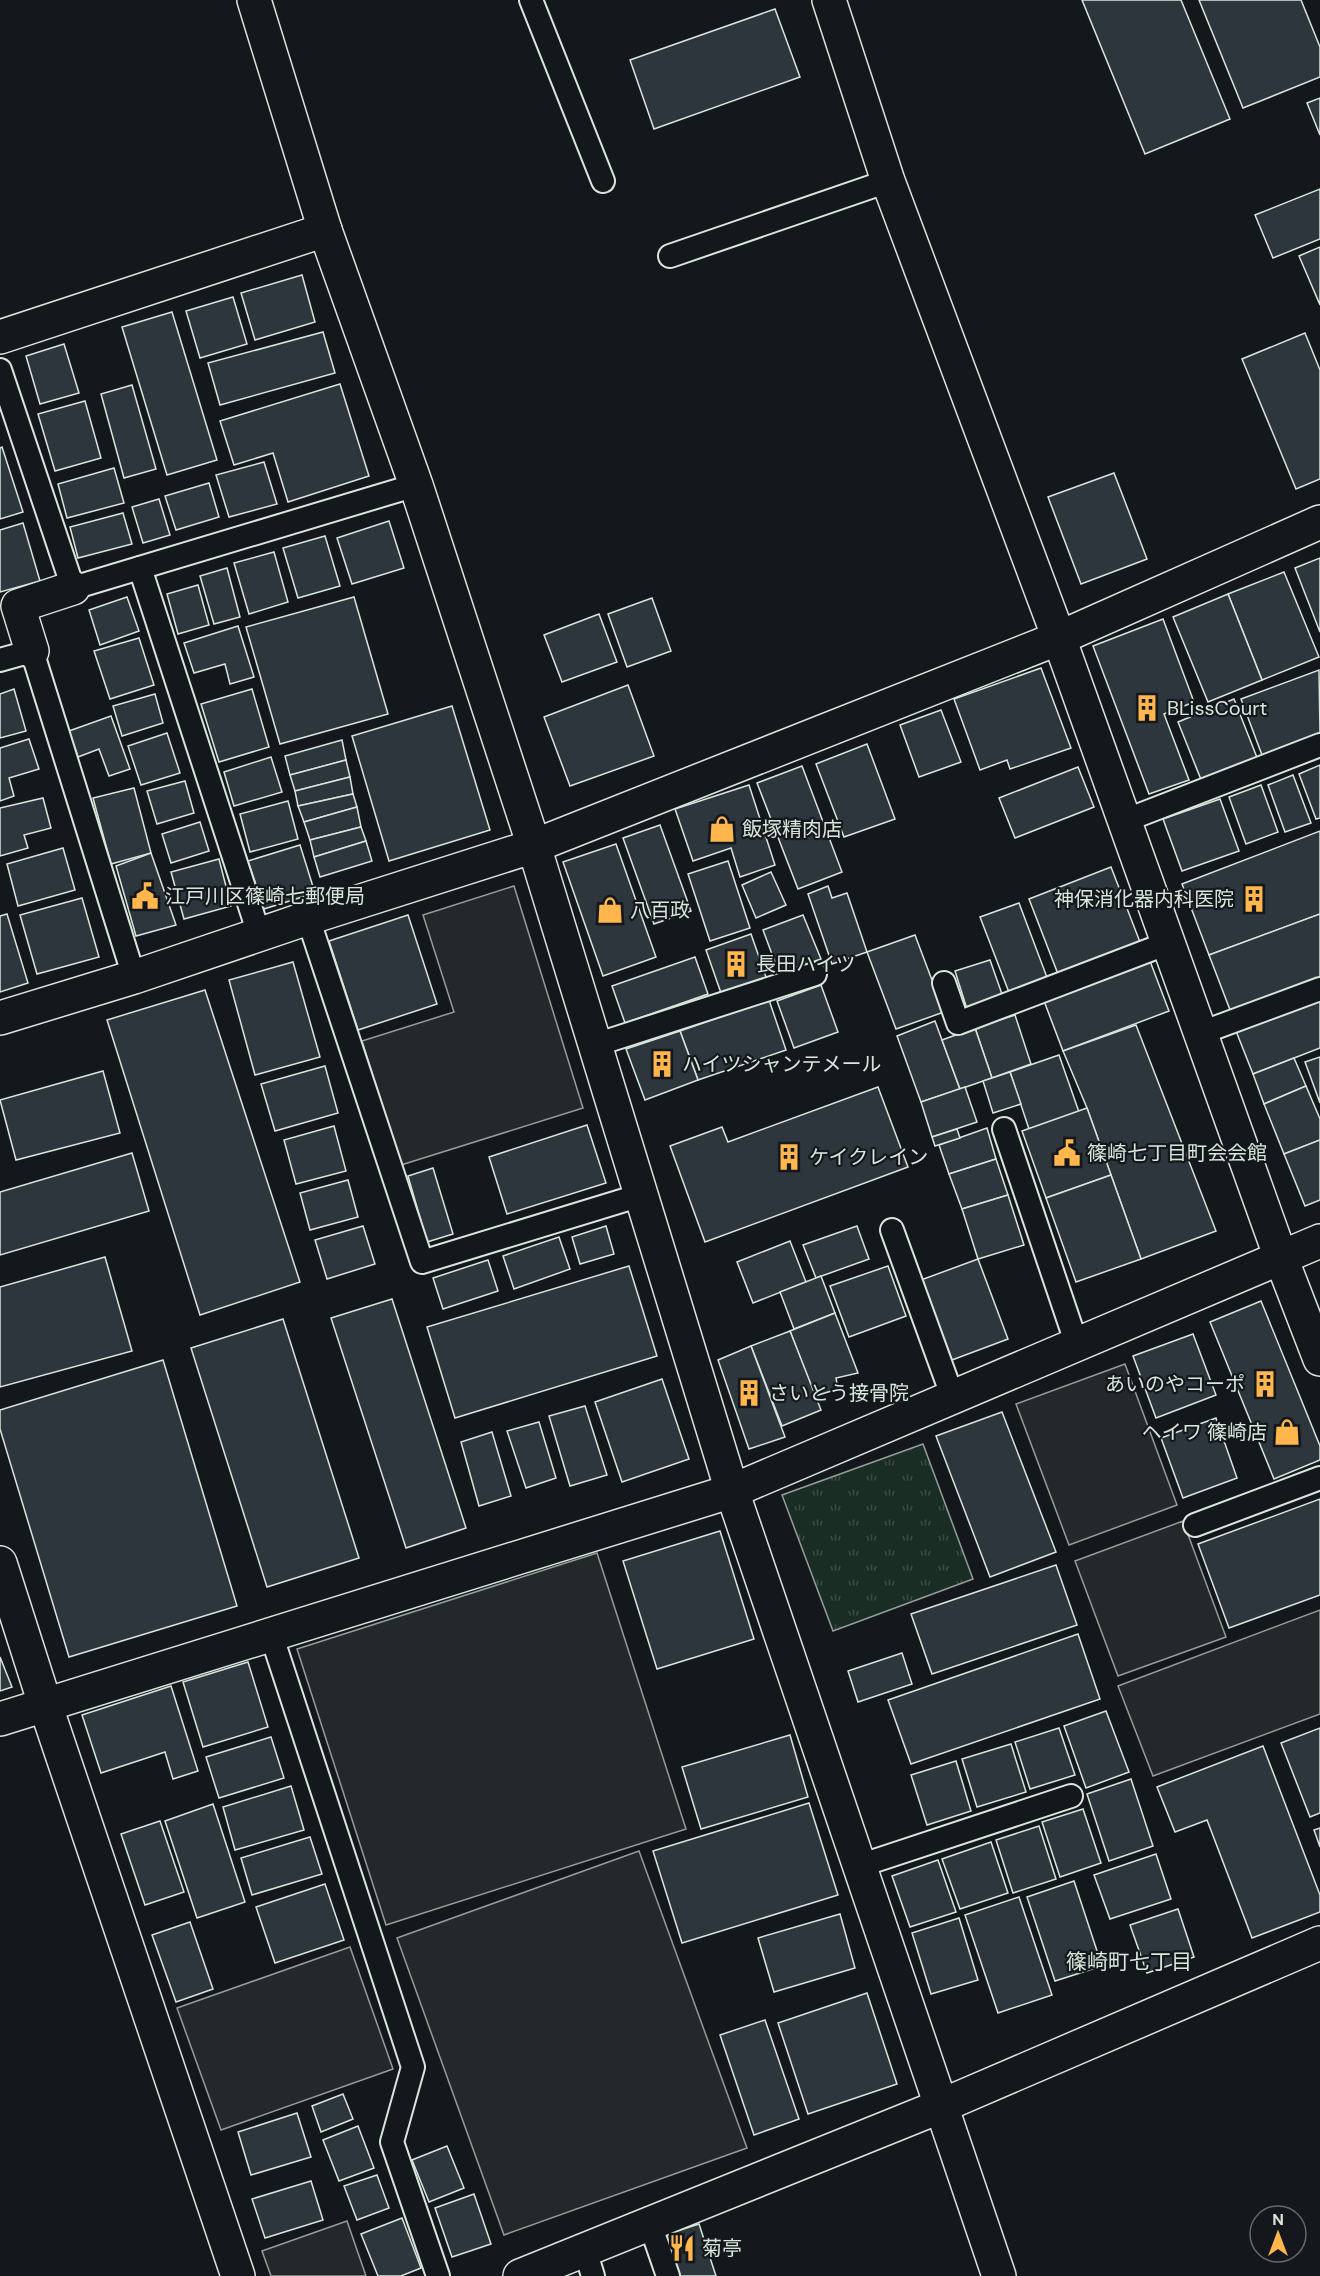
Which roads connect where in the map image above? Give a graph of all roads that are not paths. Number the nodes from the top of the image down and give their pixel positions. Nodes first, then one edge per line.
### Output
1 (254, 0) edge
2 (531, 0) edge
3 (829, 0) edge
4 (603, 181) dead end
5 (888, 181) junction
6 (325, 230) junction
7 (670, 256) dead end
8 (0, 337) edge
9 (0, 370) edge
10 (416, 485) junction
11 (1320, 522) edge
12 (140, 568) junction
13 (73, 588) junction
14 (1059, 638) junction
15 (32, 651) junction
16 (0, 660) edge
17 (1320, 745) edge
18 (1124, 821) junction
19 (534, 846) junction
20 (308, 918) junction
21 (259, 934) junction
22 (1168, 943) junction
23 (815, 974) dead end
24 (134, 977) junction
25 (944, 982) dead end
26 (1320, 989) edge
27 (0, 1018) edge
28 (1201, 1033) junction
29 (595, 1046) junction
30 (1004, 1130) dead end
31 (641, 1195) junction
32 (892, 1230) dead end
33 (1320, 1241) edge
34 (1281, 1258) junction
35 (1077, 1345) junction
36 (1320, 1359) edge
37 (953, 1398) junction
38 (1320, 1478) edge
39 (732, 1491) junction
40 (1195, 1525) dead end
41 (0, 1563) edge
42 (271, 1634) junction
43 (45, 1704) junction
44 (0, 1719) edge
45 (1071, 1796) dead end
46 (860, 1866) junction
47 (1320, 1943) edge
48 (941, 2106) junction
49 (650, 2224) junction
50 (589, 2263) edge
51 (238, 2276) edge
52 (438, 2276) edge
53 (520, 2276) edge
54 (668, 2276) edge
55 (999, 2276) edge

1 - 6 street
2 - 4 lane
3 - 5 street
5 - 7 lane
5 - 14 street
6 - 8 street
6 - 10 street
9 - 13 lane
10 - 12 lane
10 - 19 street
11 - 14 street
12 - 13 lane
12 - 21 lane
13 - 15 street
14 - 18 street
14 - 19 street
15 - 16 lane
15 - 24 lane
17 - 18 lane
18 - 22 street
19 - 20 street
19 - 29 street
20 - 21 street
20 - 31 lane
21 - 24 street
22 - 25 lane
22 - 28 street
23 - 29 lane
24 - 27 street
26 - 28 lane
28 - 34 street
29 - 31 street
30 - 35 lane
31 - 39 street
32 - 37 lane
33 - 34 street
34 - 35 street
34 - 36 street
35 - 37 street
37 - 39 street
38 - 40 lane
39 - 42 street
39 - 46 street
41 - 43 street
42 - 43 street
42 - 52 lane
43 - 44 street
43 - 51 street
45 - 46 lane
46 - 48 street
47 - 48 street
48 - 49 street
48 - 55 street
49 - 50 street
49 - 54 lane
50 - 53 street

